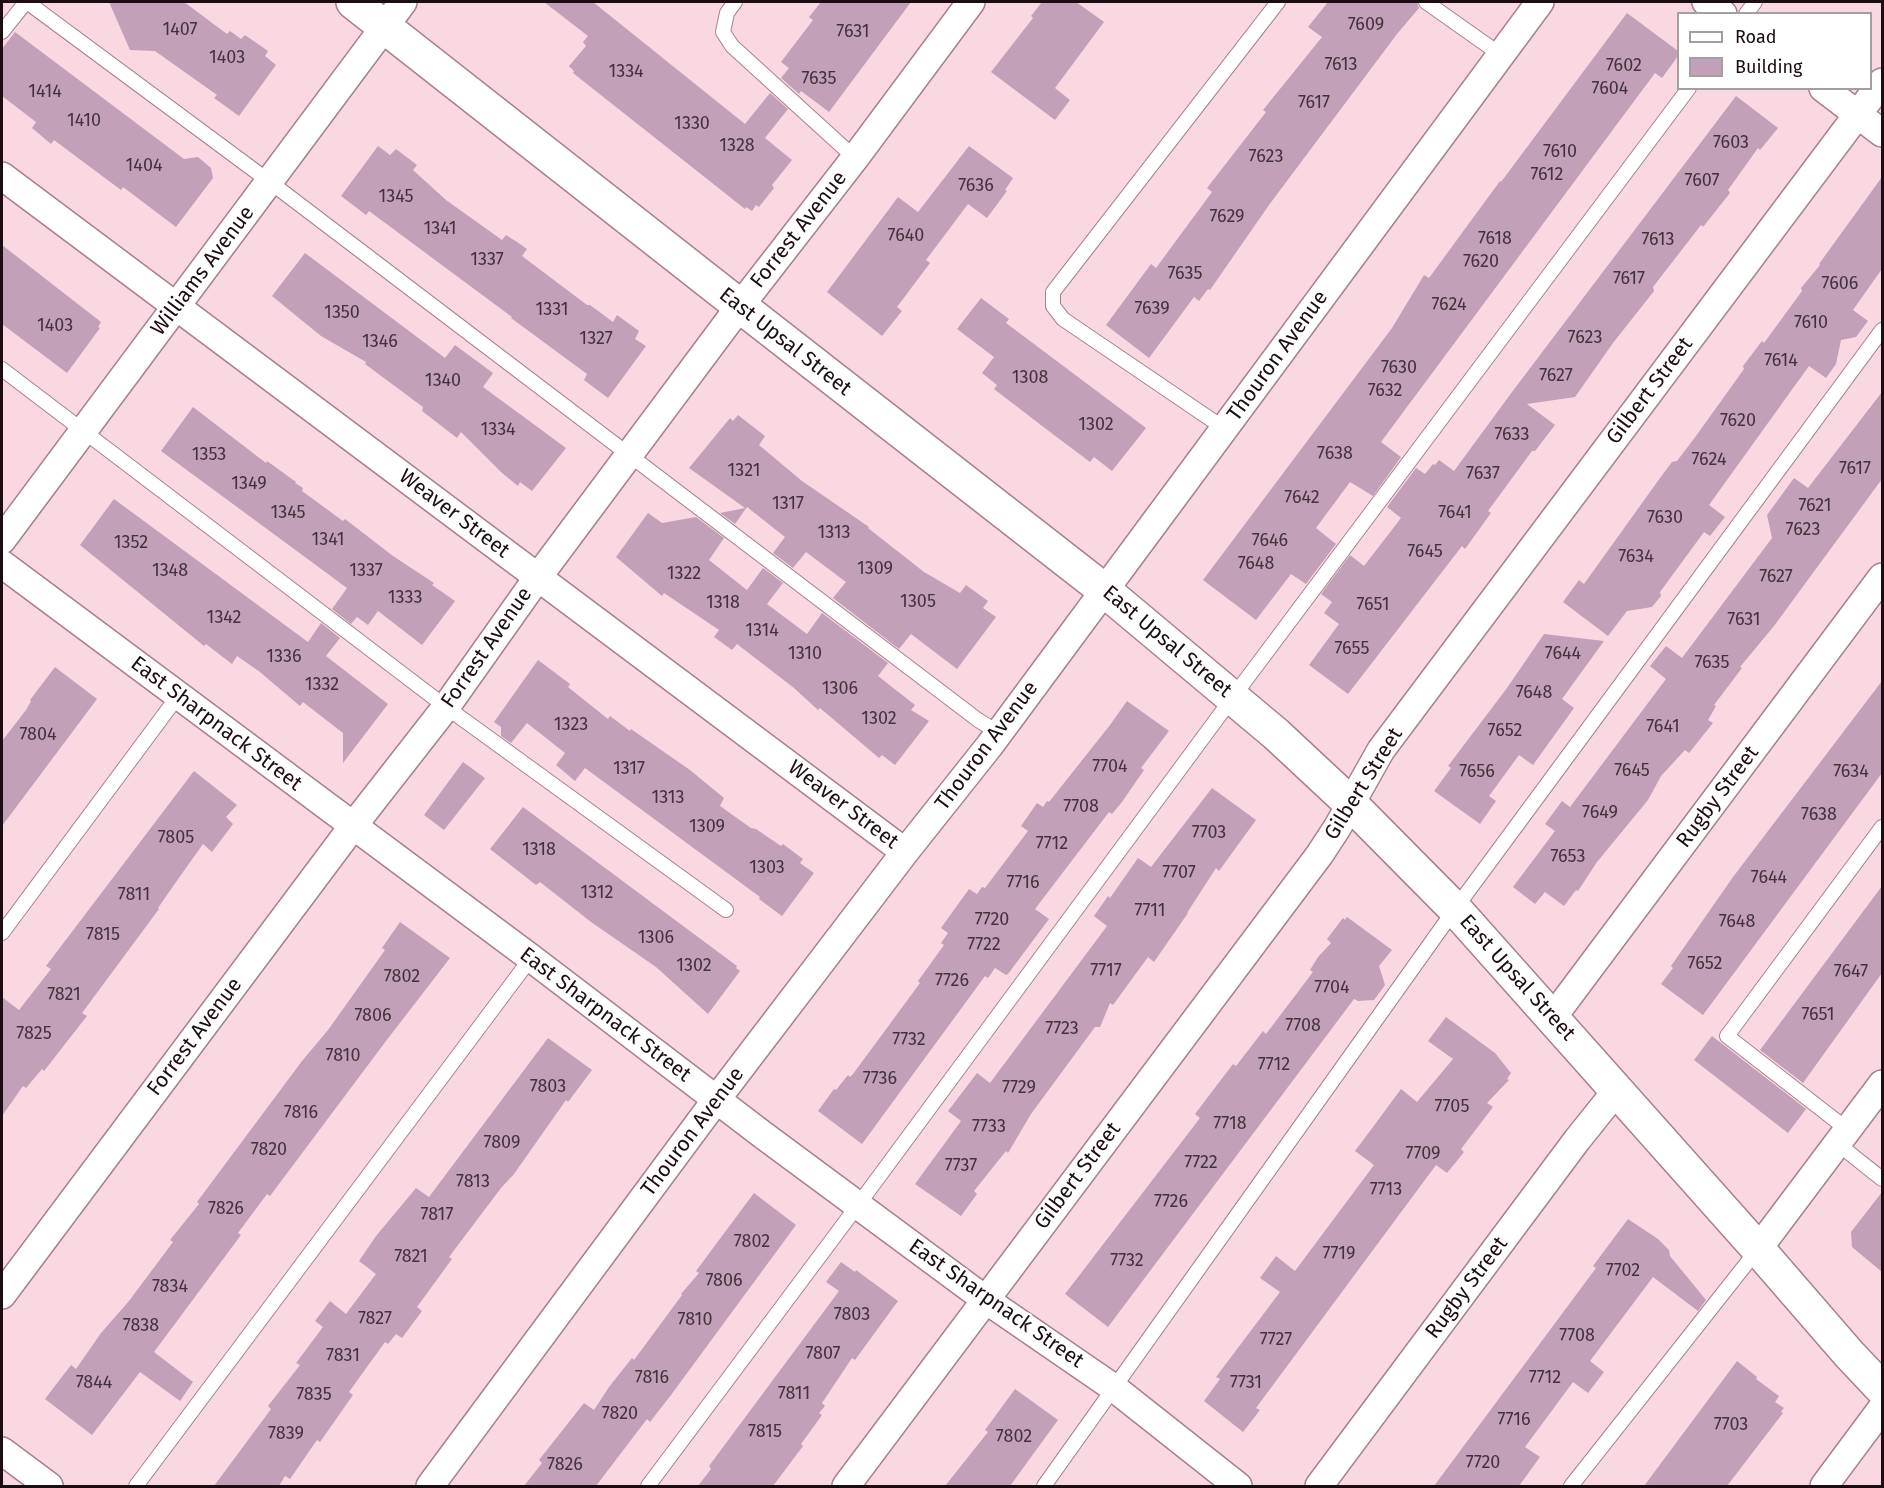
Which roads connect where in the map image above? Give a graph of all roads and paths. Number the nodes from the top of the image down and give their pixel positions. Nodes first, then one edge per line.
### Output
1 (26, 2) edge
2 (353, 2) edge
3 (735, 2) edge
4 (971, 2) edge
5 (1278, 2) edge
6 (1426, 2) edge
7 (1540, 2) edge
8 (1706, 2) edge
9 (1720, 12) edge
10 (394, 14) edge
11 (2, 32) edge
12 (1501, 55) junction
13 (1882, 82) edge
14 (1688, 90) edge
15 (1826, 90) edge
16 (1857, 114) junction
17 (1882, 133) edge
18 (855, 158) junction
19 (2, 176) edge
20 (270, 182) junction
21 (176, 306) junction
22 (740, 306) junction
23 (1882, 330) edge
24 (2, 369) edge
25 (1225, 429) junction
26 (85, 431) junction
27 (629, 455) junction
28 (2, 540) edge
29 (2, 564) edge
30 (538, 577) junction
31 (1882, 578) edge
32 (1104, 590) junction
33 (178, 696) junction
34 (1233, 697) junction
35 (446, 707) junction
36 (999, 733) junction
37 (1350, 803) junction
38 (353, 826) junction
39 (1882, 827) edge
40 (905, 852) junction
41 (1455, 909) junction
42 (726, 910) dead end
43 (2, 933) edge
44 (531, 958) junction
45 (1553, 1017) junction
46 (1882, 1084) edge
47 (1617, 1090) junction
48 (716, 1100) junction
49 (1843, 1137) junction
50 (1882, 1179) edge
51 (858, 1205) junction
52 (1758, 1249) junction
53 (2, 1294) edge
54 (986, 1300) junction
55 (1114, 1389) junction
56 (1882, 1389) edge
57 (1882, 1408) edge
58 (2, 1450) edge
59 (49, 1486) edge
60 (136, 1486) edge
61 (430, 1486) edge
62 (648, 1486) edge
63 (846, 1486) edge
64 (1044, 1486) edge
65 (1238, 1486) edge
66 (1319, 1486) edge
67 (1571, 1486) edge
68 (1824, 1486) edge

1 - 11 lane
1 - 20 lane
2 - 10 street, East Upsal Street
3 - 18 lane
4 - 18 street, Forrest Avenue
5 - 25 lane
6 - 12 lane
7 - 12 street, Thouron Avenue
8 - 9 street
10 - 20 street, Williams Avenue
10 - 22 street, East Upsal Street
12 - 25 street, Thouron Avenue
13 - 16 street, Gilbert Street
14 - 34 lane
15 - 16 street
16 - 17 street
16 - 37 street, Gilbert Street
18 - 22 street, Forrest Avenue
19 - 21 street, Weaver Street
20 - 21 street, Williams Avenue
20 - 27 lane
21 - 26 street, Williams Avenue
21 - 30 street, Weaver Street
22 - 27 street, Forrest Avenue
22 - 32 street, East Upsal Street
23 - 41 lane
24 - 26 lane
25 - 32 street, Thouron Avenue
26 - 28 street, Williams Avenue
26 - 35 lane
27 - 30 street, Forrest Avenue
27 - 36 lane
29 - 33 street, East Sharpnack Street
30 - 35 street, Forrest Avenue
30 - 40 street, Weaver Street
31 - 45 street, Rugby Street
32 - 34 street, East Upsal Street
32 - 36 street, Thouron Avenue
33 - 38 street, East Sharpnack Street
33 - 43 lane
34 - 37 street, East Upsal Street
34 - 51 lane
35 - 38 street, Forrest Avenue
35 - 42 lane
36 - 40 street, Thouron Avenue
37 - 41 street, East Upsal Street
37 - 54 street, Gilbert Street
38 - 44 street, East Sharpnack Street
38 - 53 street, Forrest Avenue
39 - 49 lane
40 - 48 street, Thouron Avenue
41 - 45 street, East Upsal Street
41 - 55 lane
44 - 48 street, East Sharpnack Street
44 - 60 lane
45 - 47 street, East Upsal Street
46 - 49 street
47 - 52 street, East Upsal Street
47 - 66 street, Rugby Street
48 - 51 street, East Sharpnack Street
48 - 61 street, Thouron Avenue
49 - 50 lane
49 - 52 street
51 - 54 street, East Sharpnack Street
51 - 62 lane
52 - 56 street, East Upsal Street
52 - 67 lane
54 - 55 street, East Sharpnack Street
54 - 63 street, Gilbert Street
55 - 64 lane
55 - 65 street, East Sharpnack Street
57 - 68 street
58 - 59 street

